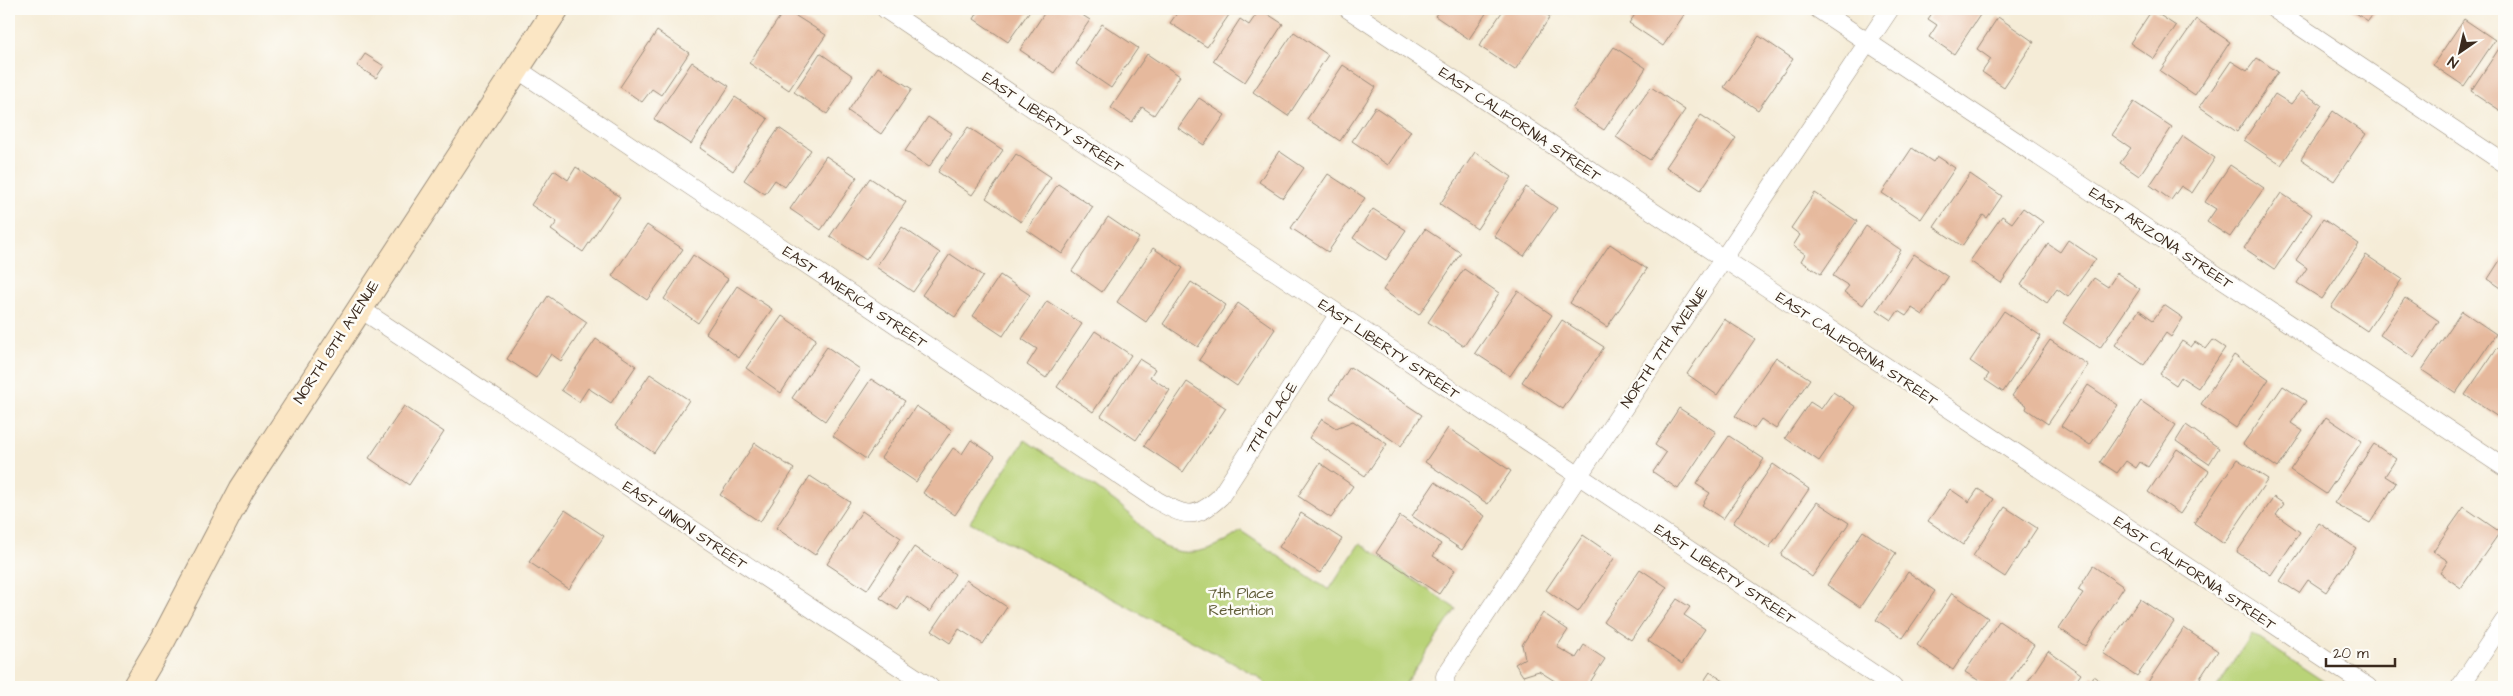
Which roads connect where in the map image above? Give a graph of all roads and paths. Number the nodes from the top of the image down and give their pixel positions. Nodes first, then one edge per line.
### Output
1 (556, 9) edge
2 (885, 9) edge
3 (1348, 9) edge
4 (1818, 9) edge
5 (1890, 9) edge
6 (2274, 9) edge
7 (1868, 42) junction
8 (517, 69) junction
9 (2504, 163) edge
10 (1723, 259) junction
11 (359, 308) junction
12 (1338, 315) junction
13 (2504, 467) edge
14 (1578, 475) junction
15 (1197, 514) joint
16 (2504, 621) edge
17 (135, 687) edge
18 (930, 687) edge
19 (1446, 687) edge
20 (1893, 687) edge
21 (2368, 687) edge
22 (2460, 687) edge

1 - 8 main road, NORTH 8TH AVENUE
2 - 12 street, EAST LIBERTY STREET
3 - 10 street, EAST CALIFORNIA STREET
4 - 7 street, EAST ARIZONA STREET
5 - 7 street, NORTH 7TH AVENUE
6 - 9 street
7 - 10 street, NORTH 7TH AVENUE
7 - 13 street, EAST ARIZONA STREET
8 - 11 main road, NORTH 8TH AVENUE
8 - 15 street, EAST AMERICA STREET
10 - 14 street, NORTH 7TH AVENUE
10 - 21 street, EAST CALIFORNIA STREET
11 - 17 main road, NORTH 8TH AVENUE
11 - 18 street, EAST UNION STREET
12 - 14 street, EAST LIBERTY STREET
12 - 15 street, 7TH PLACE
14 - 19 street, NORTH 7TH AVENUE
14 - 20 street, EAST LIBERTY STREET
16 - 22 street

